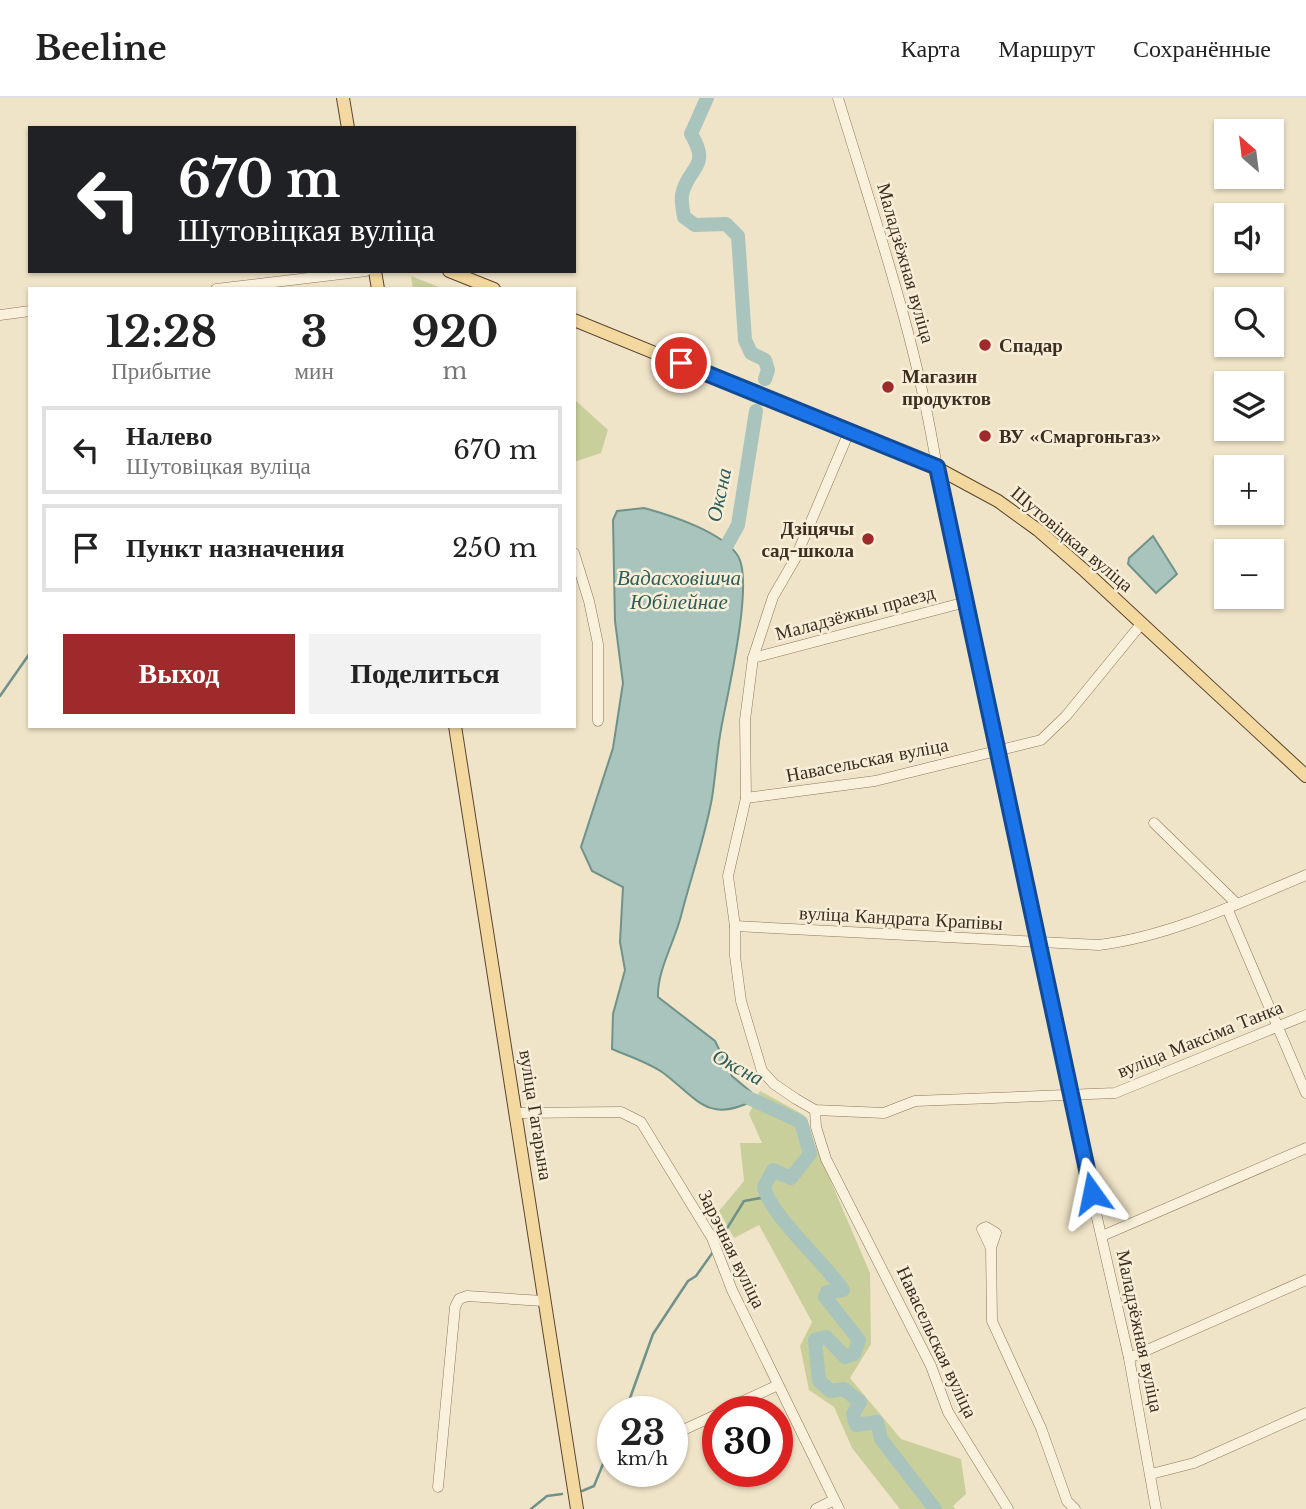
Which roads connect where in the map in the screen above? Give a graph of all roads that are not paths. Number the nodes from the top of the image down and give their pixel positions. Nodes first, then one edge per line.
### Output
1 (343, 98) edge
2 (838, 98) edge
3 (348, 126) edge
4 (349, 273) edge
5 (454, 273) edge
6 (233, 287) edge
7 (489, 287) edge
8 (28, 311) edge
9 (0, 315) edge
10 (576, 321) edge
11 (849, 432) junction
12 (937, 467) junction
13 (576, 559) edge
14 (966, 602) junction
15 (1142, 623) junction
16 (753, 658) junction
17 (598, 721) dead end
18 (455, 728) edge
19 (998, 752) junction
20 (1306, 776) edge
21 (746, 798) junction
22 (1154, 823) dead end
23 (1306, 875) edge
24 (1237, 904) junction
25 (1227, 908) junction
26 (735, 926) junction
27 (1039, 943) junction
28 (1306, 1015) edge
29 (1277, 1028) junction
30 (1306, 1093) edge
31 (1069, 1095) junction
32 (816, 1110) junction
33 (516, 1113) junction
34 (1306, 1148) edge
35 (1101, 1236) junction
36 (991, 1248) dead end
37 (1306, 1280) edge
38 (543, 1301) junction
39 (1129, 1358) junction
40 (778, 1385) junction
41 (755, 1396) edge
42 (1306, 1413) edge
43 (1151, 1474) junction
44 (438, 1487) dead end
45 (837, 1505) edge
46 (577, 1509) edge
47 (816, 1509) edge
48 (1009, 1509) edge
49 (1075, 1509) edge
50 (1156, 1509) edge

1 - 3 main road
2 - 12 street, Маладзёжная вуліца
4 - 6 street
5 - 7 main road
8 - 9 street
10 - 11 main road, Шутовіцкая вуліца
11 - 12 main road, Шутовіцкая вуліца
11 - 16 street, Маладзёжны праезд
12 - 14 street, Маладзёжная вуліца
12 - 15 main road, Шутовіцкая вуліца
13 - 17 street
14 - 16 street, Маладзёжны праезд
14 - 19 street, Маладзёжная вуліца
15 - 19 street, Навасельская вуліца
15 - 20 main road, Шутовіцкая вуліца
16 - 21 street, Маладзёжны праезд
18 - 33 main road, вуліца Гагарына
19 - 21 street, Навасельская вуліца
19 - 27 street, Маладзёжная вуліца
21 - 26 street
22 - 24 street
23 - 24 street, вуліца Кандрата Крапівы
24 - 25 street, вуліца Кандрата Крапівы
25 - 27 street, вуліца Кандрата Крапівы
25 - 29 street
26 - 27 street, вуліца Кандрата Крапівы
26 - 32 street
27 - 31 street, Маладзёжная вуліца
28 - 29 street, вуліца Максіма Танка
29 - 30 street
29 - 31 street, вуліца Максіма Танка
31 - 32 street, вуліца Максіма Танка
31 - 35 street, Маладзёжная вуліца
32 - 48 street, Навасельская вуліца
33 - 38 main road, вуліца Гагарына
33 - 40 street, Зарэчная вуліца
34 - 35 street
35 - 39 street, Маладзёжная вуліца
36 - 49 street
37 - 39 street
38 - 44 street
38 - 46 main road, вуліца Гагарына
39 - 43 street, Маладзёжная вуліца
40 - 41 street
40 - 45 street, Зарэчная вуліца
42 - 43 street
43 - 50 street, Маладзёжная вуліца
45 - 47 street

